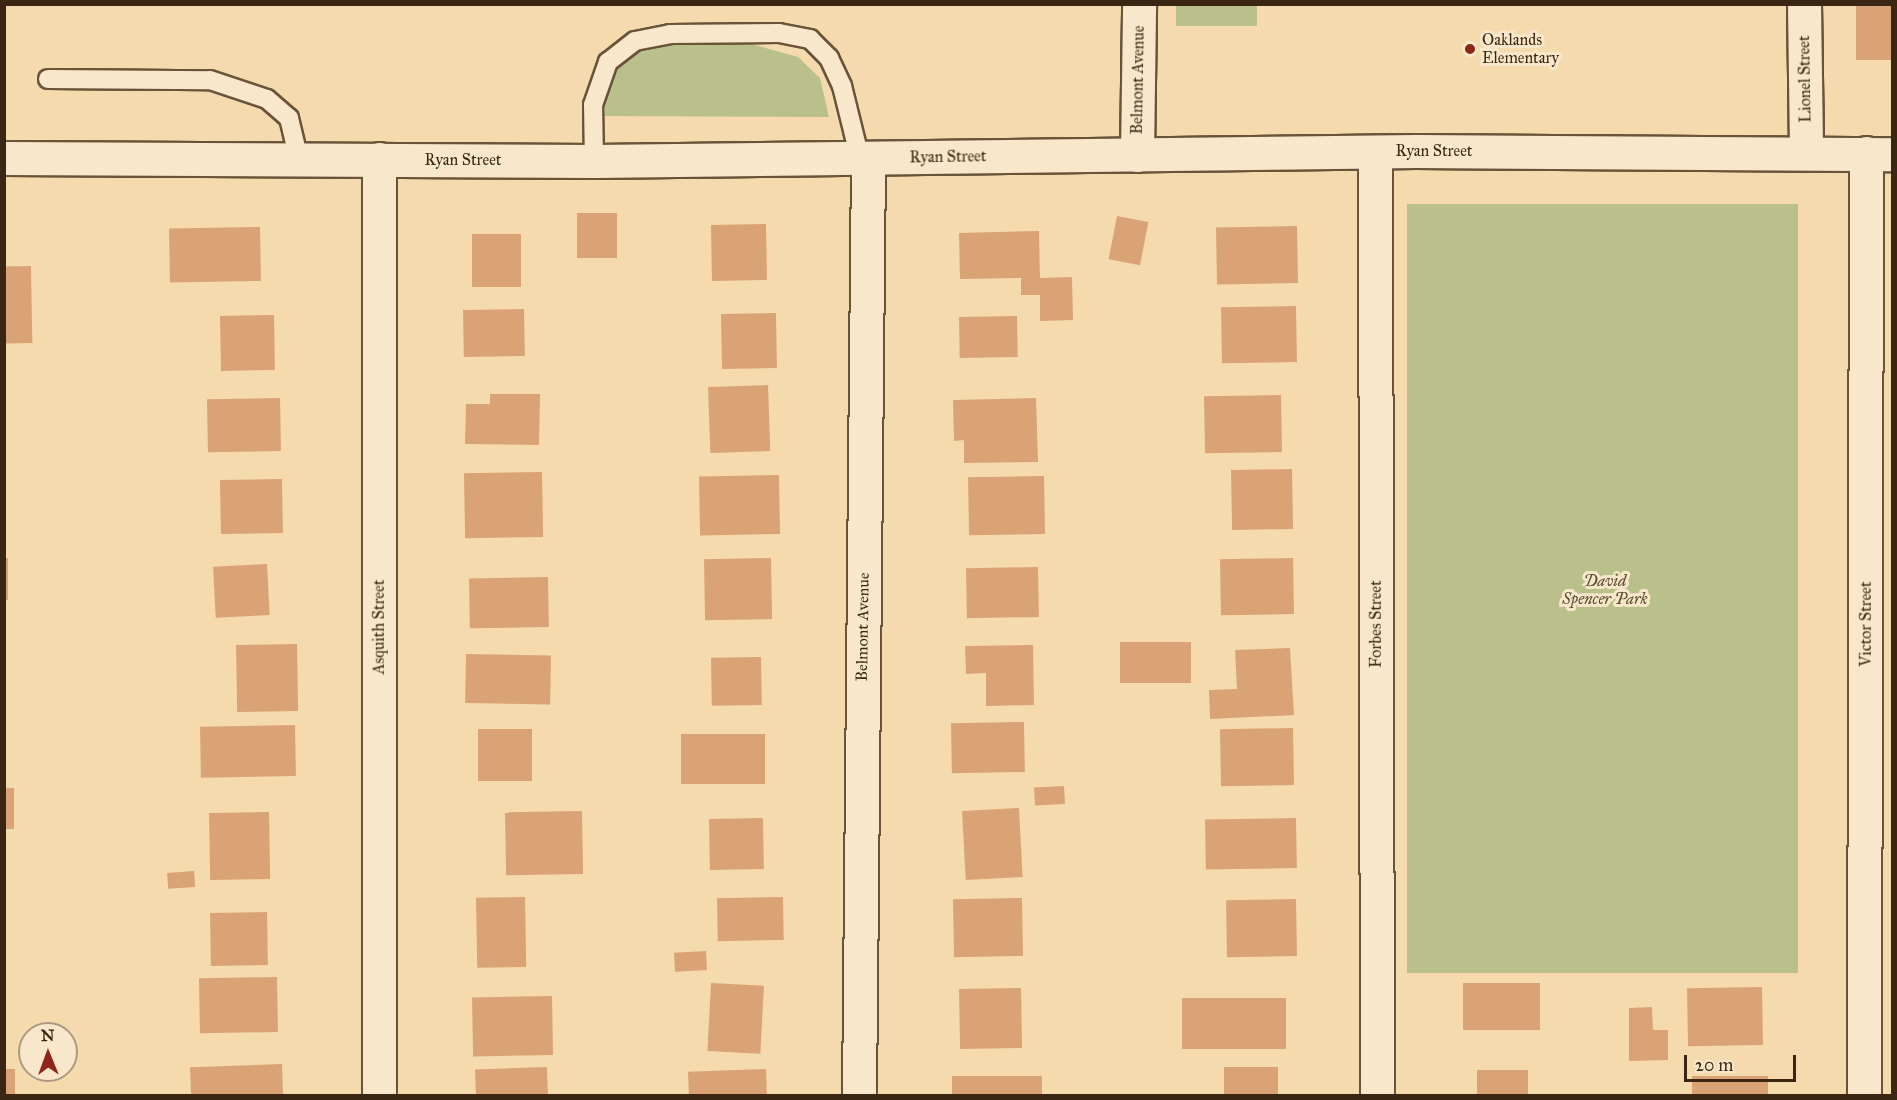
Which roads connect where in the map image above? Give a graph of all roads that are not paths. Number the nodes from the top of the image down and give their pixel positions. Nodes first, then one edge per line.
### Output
1 (1139, 4) edge
2 (1804, 4) edge
3 (48, 79) dead end
4 (1375, 152) junction
5 (1806, 153) junction
6 (1880, 154) edge
7 (1137, 155) junction
8 (4, 158) edge
9 (379, 159) junction
10 (864, 159) junction
11 (299, 160) junction
12 (594, 161) junction
13 (379, 1095) edge
14 (858, 1095) edge
15 (1377, 1095) edge
16 (1864, 1095) edge

1 - 7 street, Belmont Avenue
2 - 5 street, Lionel Street
3 - 11 lane
4 - 5 street, Ryan Street
4 - 7 street, Ryan Street
4 - 15 street, Forbes Street
5 - 6 street, Ryan Street
6 - 16 street, Victor Street
7 - 10 street, Ryan Street
8 - 11 street, Ryan Street
9 - 11 street, Ryan Street
9 - 12 street, Ryan Street
9 - 13 street, Asquith Street
10 - 12 street, Ryan Street
10 - 12 lane
10 - 14 street, Belmont Avenue

